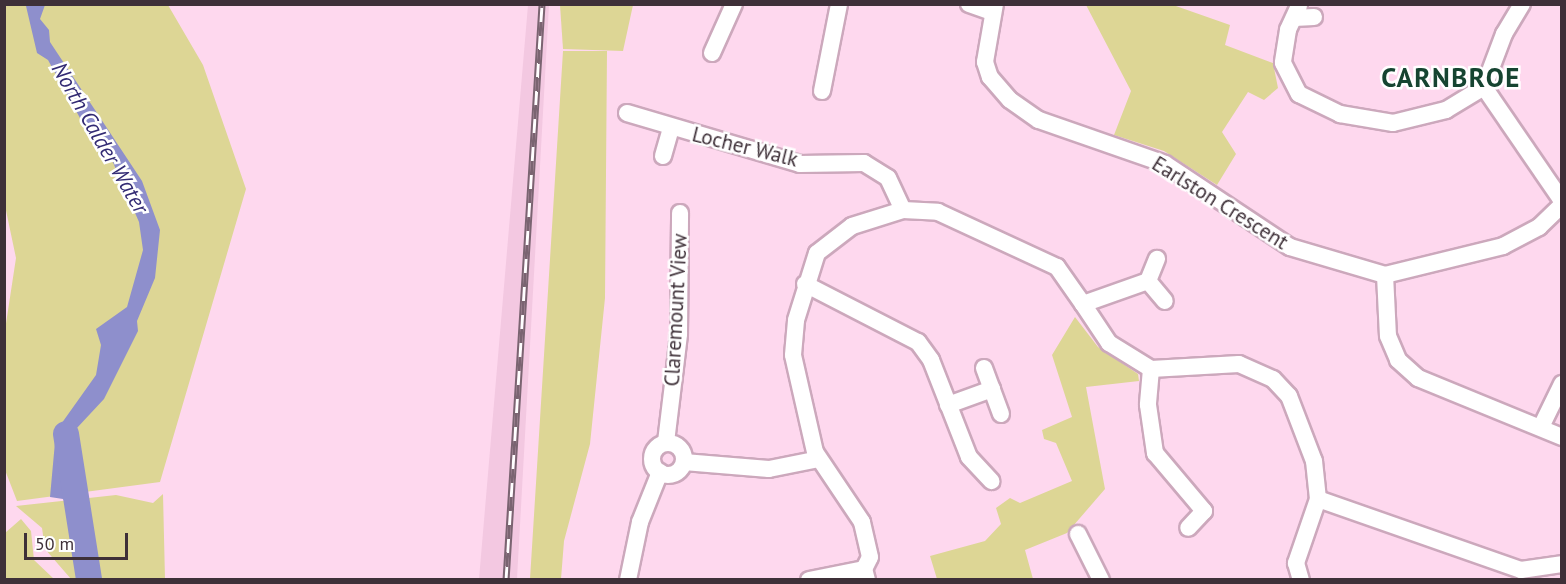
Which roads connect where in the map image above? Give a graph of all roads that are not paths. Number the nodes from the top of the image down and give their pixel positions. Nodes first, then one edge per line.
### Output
1 (734, 4) edge
2 (839, 4) edge
3 (969, 4) edge
4 (1522, 4) edge
5 (993, 8) edge
6 (1314, 18) dead end
7 (711, 47) dead end
8 (1484, 87) junction
9 (822, 91) dead end
10 (627, 113) dead end
11 (671, 128) junction
12 (663, 156) dead end
13 (1562, 203) edge
14 (903, 210) junction
15 (680, 213) dead end
16 (1157, 259) dead end
17 (1385, 275) junction
18 (1148, 281) junction
19 (805, 284) junction
20 (1165, 301) dead end
21 (1083, 304) junction
22 (984, 368) dead end
23 (1150, 369) junction
24 (1562, 384) edge
25 (992, 389) junction
26 (948, 405) junction
27 (1001, 414) dead end
28 (1541, 427) junction
29 (1562, 436) edge
30 (666, 442) junction
31 (819, 459) junction
32 (684, 462) junction
33 (660, 472) junction
34 (991, 482) dead end
35 (1318, 499) junction
36 (1188, 528) dead end
37 (1078, 534) dead end
38 (1562, 564) edge
39 (865, 574) edge
40 (628, 579) edge
41 (809, 579) edge
42 (1101, 579) edge
43 (1301, 579) edge

1 - 7 street
2 - 9 street
3 - 5 street
4 - 8 street
5 - 17 street, Earlston Crescent
6 - 8 street
8 - 13 street
10 - 11 street, Locher Walk
11 - 12 street, Locher Walk
11 - 14 street, Locher Walk
13 - 17 street
14 - 19 street
14 - 21 street
15 - 30 street, Claremount View
16 - 18 street
17 - 28 street
18 - 20 street
18 - 21 street
19 - 26 street
19 - 31 street
21 - 23 street
22 - 25 street
23 - 35 street
23 - 36 street
24 - 28 street
25 - 26 street
25 - 27 street
26 - 34 street
28 - 29 street
30 - 32 street
30 - 33 street, Claremount View
31 - 32 street
31 - 39 street
32 - 33 street
33 - 40 street, Claremount View
35 - 38 street
35 - 43 street
37 - 42 street
39 - 41 street

